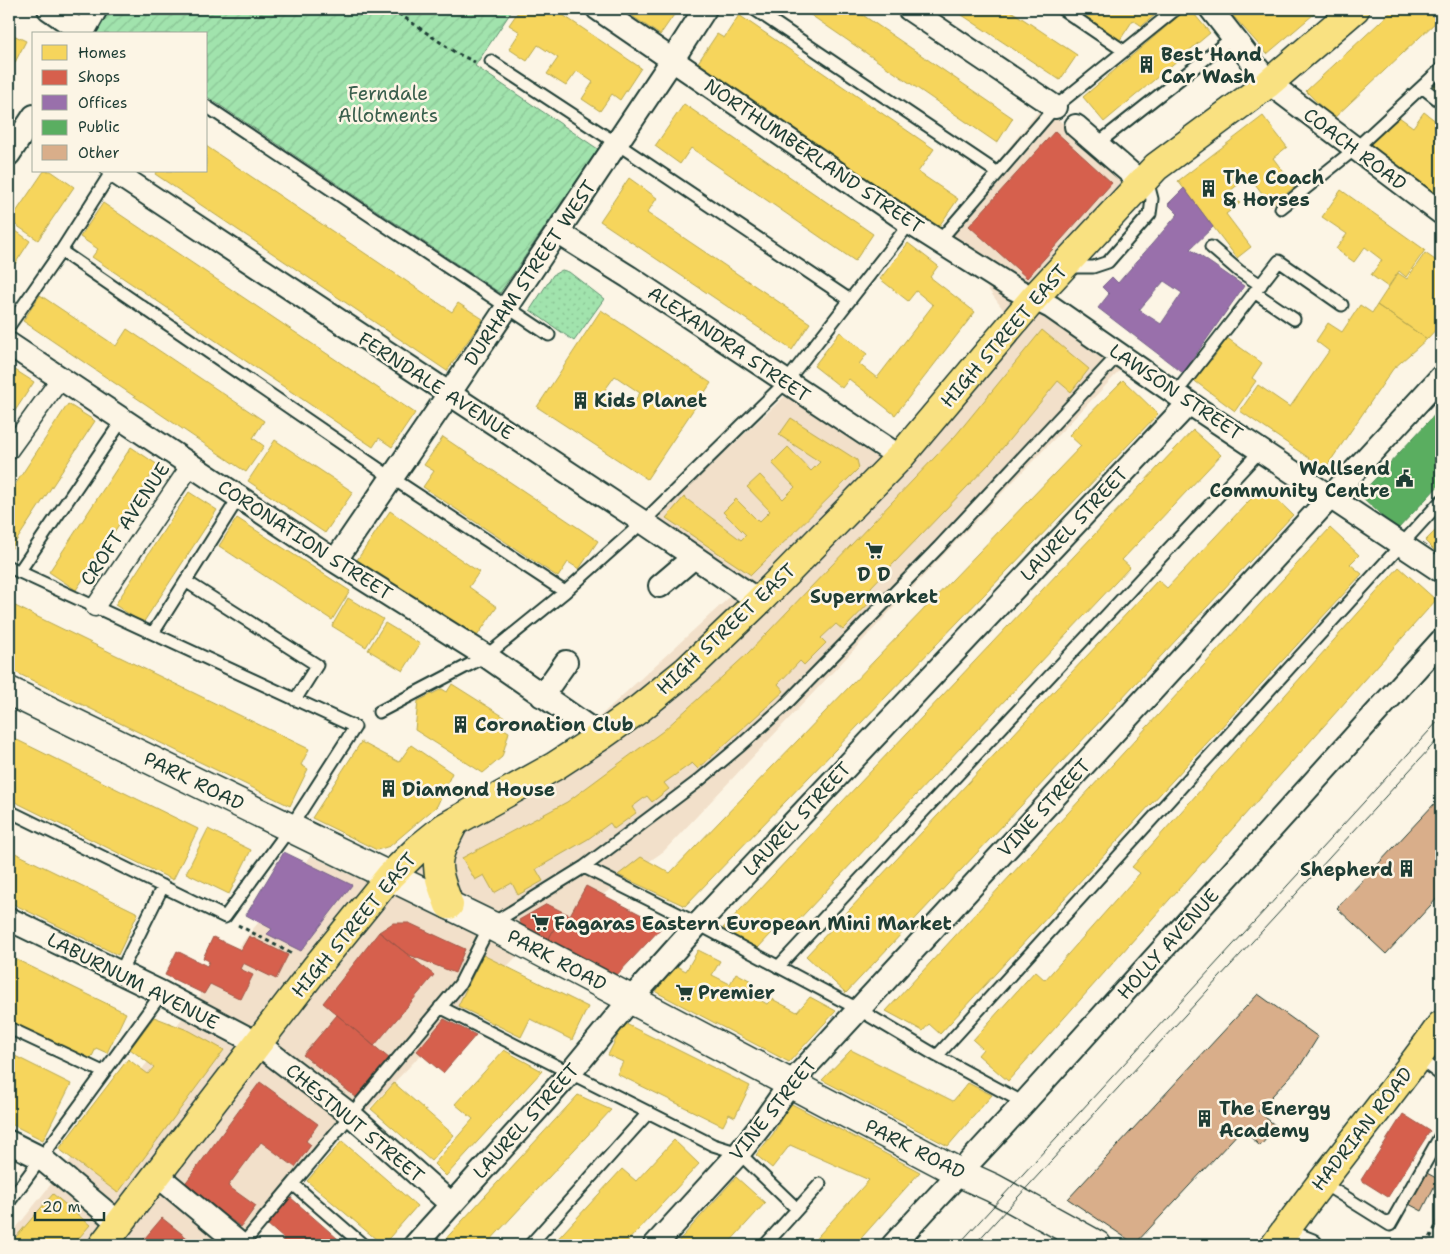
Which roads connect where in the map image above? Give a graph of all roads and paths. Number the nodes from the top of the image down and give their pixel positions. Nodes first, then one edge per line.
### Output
1 (50, 9) edge
2 (96, 9) edge
3 (392, 9) edge
4 (598, 9) edge
5 (705, 9) edge
6 (754, 9) edge
7 (909, 9) edge
8 (1062, 9) edge
9 (1176, 9) edge
10 (1212, 9) edge
11 (1355, 9) edge
12 (81, 32) edge
13 (83, 32) edge
14 (1233, 36) junction
15 (1124, 51) junction
16 (673, 59) junction
17 (491, 62) joint
18 (1441, 69) edge
19 (1269, 83) junction
20 (1422, 87) junction
21 (1441, 102) edge
22 (208, 107) edge
23 (1055, 107) junction
24 (32, 119) edge
25 (1076, 126) dead end
26 (616, 143) junction
27 (1097, 144) junction
28 (1355, 149) junction
29 (9, 154) edge
30 (111, 172) edge
31 (114, 172) edge
32 (998, 173) junction
33 (1144, 180) junction
34 (1281, 208) dead end
35 (1441, 213) edge
36 (910, 223) junction
37 (557, 232) junction
38 (939, 241) junction
39 (1212, 247) dead end
40 (62, 251) junction
41 (1258, 288) junction
42 (1034, 298) junction
43 (850, 300) junction
44 (1342, 305) dead end
45 (507, 306) junction
46 (1294, 318) dead end
47 (9, 326) edge
48 (549, 335) dead end
49 (9, 344) edge
50 (1119, 354) junction
51 (1441, 377) edge
52 (61, 378) junction
53 (786, 382) junction
54 (449, 394) junction
55 (1183, 398) junction
56 (123, 420) junction
57 (9, 450) edge
58 (1261, 450) junction
59 (900, 458) junction
60 (191, 465) junction
61 (392, 478) junction
62 (1330, 496) junction
63 (239, 497) junction
64 (1441, 501) edge
65 (643, 522) junction
66 (1402, 544) junction
67 (694, 557) junction
68 (336, 561) junction
69 (14, 569) edge
70 (1441, 571) edge
71 (186, 582) junction
72 (660, 586) dead end
73 (564, 592) junction
74 (759, 602) junction
75 (95, 607) junction
76 (153, 633) junction
77 (1441, 641) edge
78 (486, 656) junction
79 (566, 662) dead end
80 (9, 691) edge
81 (542, 696) junction
82 (295, 700) junction
83 (378, 712) dead end
84 (601, 736) junction
85 (9, 811) edge
86 (455, 820) junction
87 (290, 828) junction
88 (584, 867) junction
89 (390, 876) junction
90 (163, 886) junction
91 (449, 905) junction
92 (225, 917) junction
93 (9, 919) edge
94 (698, 924) junction
95 (490, 925) junction
96 (317, 966) junction
97 (778, 967) junction
98 (120, 973) junction
99 (162, 993) junction
100 (631, 999) junction
101 (440, 1007) junction
102 (858, 1009) junction
103 (1441, 1024) edge
104 (9, 1028) edge
105 (257, 1044) junction
106 (937, 1056) junction
107 (1418, 1058) junction
108 (103, 1072) junction
109 (570, 1073) junction
110 (1441, 1074) edge
111 (790, 1084) junction
112 (1024, 1103) junction
113 (649, 1112) junction
114 (351, 1114) junction
115 (1441, 1135) edge
116 (9, 1142) edge
117 (739, 1153) junction
118 (41, 1158) junction
119 (960, 1173) junction
120 (157, 1175) junction
121 (1321, 1182) junction
122 (293, 1184) junction
123 (820, 1184) dead end
124 (9, 1202) edge
125 (451, 1204) junction
126 (797, 1209) junction
127 (1441, 1215) edge
128 (120, 1224) junction
129 (1279, 1240) edge
130 (103, 1245) edge
131 (241, 1245) edge
132 (363, 1245) edge
133 (415, 1245) edge
134 (530, 1245) edge
135 (655, 1245) edge
136 (765, 1245) edge
137 (893, 1245) edge
138 (1097, 1245) edge
139 (1311, 1245) edge
140 (1427, 1245) edge

1 - 12 street
2 - 13 street
3 - 17 path
4 - 16 street, NORTHUMBERLAND STREET
5 - 16 street, DURHAM STREET WEST
6 - 32 lane
7 - 23 street
8 - 15 lane
9 - 15 lane
10 - 14 street, COACH ROAD
11 - 19 main road, HIGH STREET EAST
14 - 19 street, COACH ROAD
14 - 27 lane
15 - 23 lane
16 - 26 street, DURHAM STREET WEST
16 - 36 street, NORTHUMBERLAND STREET
17 - 26 lane
18 - 20 lane
19 - 28 street, COACH ROAD
19 - 33 main road, HIGH STREET EAST
20 - 21 lane
20 - 28 lane
22 - 45 lane
23 - 32 lane
24 - 29 street
25 - 27 street
26 - 37 street, DURHAM STREET WEST
26 - 43 lane
27 - 33 street
28 - 34 lane
28 - 35 street, COACH ROAD
30 - 40 lane
31 - 54 street, FERNDALE AVENUE
32 - 38 lane
33 - 42 main road, HIGH STREET EAST
36 - 38 street, NORTHUMBERLAND STREET
36 - 43 lane
37 - 45 street, DURHAM STREET WEST
37 - 53 street, ALEXANDRA STREET
38 - 42 street, NORTHUMBERLAND STREET
39 - 41 lane
40 - 47 lane
40 - 61 lane
41 - 44 lane
41 - 46 lane
41 - 55 lane
42 - 50 street, LAWSON STREET
42 - 59 main road, HIGH STREET EAST
43 - 53 lane
45 - 48 lane
45 - 54 street, DURHAM STREET WEST
49 - 52 street, CORONATION STREET
50 - 55 street, LAWSON STREET
50 - 88 lane
51 - 62 street, VINE STREET
52 - 56 street, CORONATION STREET
52 - 57 street
53 - 59 street, ALEXANDRA STREET
53 - 65 lane
54 - 61 street, DURHAM STREET WEST
54 - 65 street, FERNDALE AVENUE
55 - 58 street, LAWSON STREET
55 - 94 street, LAUREL STREET
56 - 60 street, CORONATION STREET
56 - 69 lane
58 - 62 street, LAWSON STREET
58 - 97 lane
59 - 74 main road, HIGH STREET EAST
60 - 63 street, CORONATION STREET
60 - 75 street, CROFT AVENUE
61 - 68 street, DURHAM STREET WEST
61 - 73 lane
62 - 66 street, LAWSON STREET
62 - 102 street, VINE STREET
63 - 68 street, CORONATION STREET
63 - 71 lane
64 - 66 lane
65 - 67 street, FERNDALE AVENUE
65 - 73 lane
66 - 70 street, LAWSON STREET
66 - 106 lane
67 - 72 street
67 - 74 street, FERNDALE AVENUE
68 - 78 street, CORONATION STREET
69 - 75 lane
71 - 76 lane
71 - 82 lane
73 - 78 lane
74 - 84 main road, HIGH STREET EAST
75 - 76 lane
76 - 82 lane
77 - 112 street, HOLLY AVENUE
78 - 81 street, CORONATION STREET
78 - 83 lane
79 - 81 street
80 - 87 street, PARK ROAD
81 - 84 street, CORONATION STREET
82 - 87 lane
84 - 86 main road, HIGH STREET EAST
85 - 90 lane
86 - 89 main road, HIGH STREET EAST
86 - 91 main road
87 - 89 street, PARK ROAD
87 - 92 lane
88 - 94 lane
88 - 95 lane
89 - 91 street, PARK ROAD
89 - 96 main road, HIGH STREET EAST
90 - 92 lane
90 - 98 lane
91 - 95 street, PARK ROAD
92 - 96 path
93 - 98 street, LABURNUM AVENUE
94 - 97 lane
94 - 100 street, LAUREL STREET
95 - 100 street, PARK ROAD
95 - 101 lane
96 - 105 main road, HIGH STREET EAST
97 - 102 lane
98 - 99 street, LABURNUM AVENUE
99 - 105 street, LABURNUM AVENUE
99 - 108 lane
100 - 109 street, LAUREL STREET
100 - 111 street, PARK ROAD
101 - 109 lane
101 - 114 lane
102 - 106 lane
102 - 111 street, VINE STREET
103 - 107 main road, HADRIAN ROAD
104 - 108 lane
105 - 114 street, CHESTNUT STREET
105 - 120 main road, HIGH STREET EAST
106 - 112 lane
107 - 110 lane
107 - 121 main road, HADRIAN ROAD
108 - 118 lane
109 - 113 lane
109 - 125 street, LAUREL STREET
111 - 117 street, VINE STREET
111 - 119 street, PARK ROAD
112 - 119 street, HOLLY AVENUE
113 - 117 lane
113 - 134 lane
114 - 122 lane
114 - 125 street, CHESTNUT STREET
115 - 121 lane
116 - 118 street
117 - 126 lane
117 - 135 street, VINE STREET
118 - 124 lane
118 - 128 street
119 - 137 street, HOLLY AVENUE
119 - 138 street, PARK ROAD
120 - 128 main road, HIGH STREET EAST
120 - 131 street
121 - 129 main road, HADRIAN ROAD
122 - 131 lane
122 - 132 lane
123 - 126 lane
125 - 133 street, LAUREL STREET
126 - 136 lane
127 - 140 path
128 - 130 main road, HIGH STREET EAST
129 - 139 street

